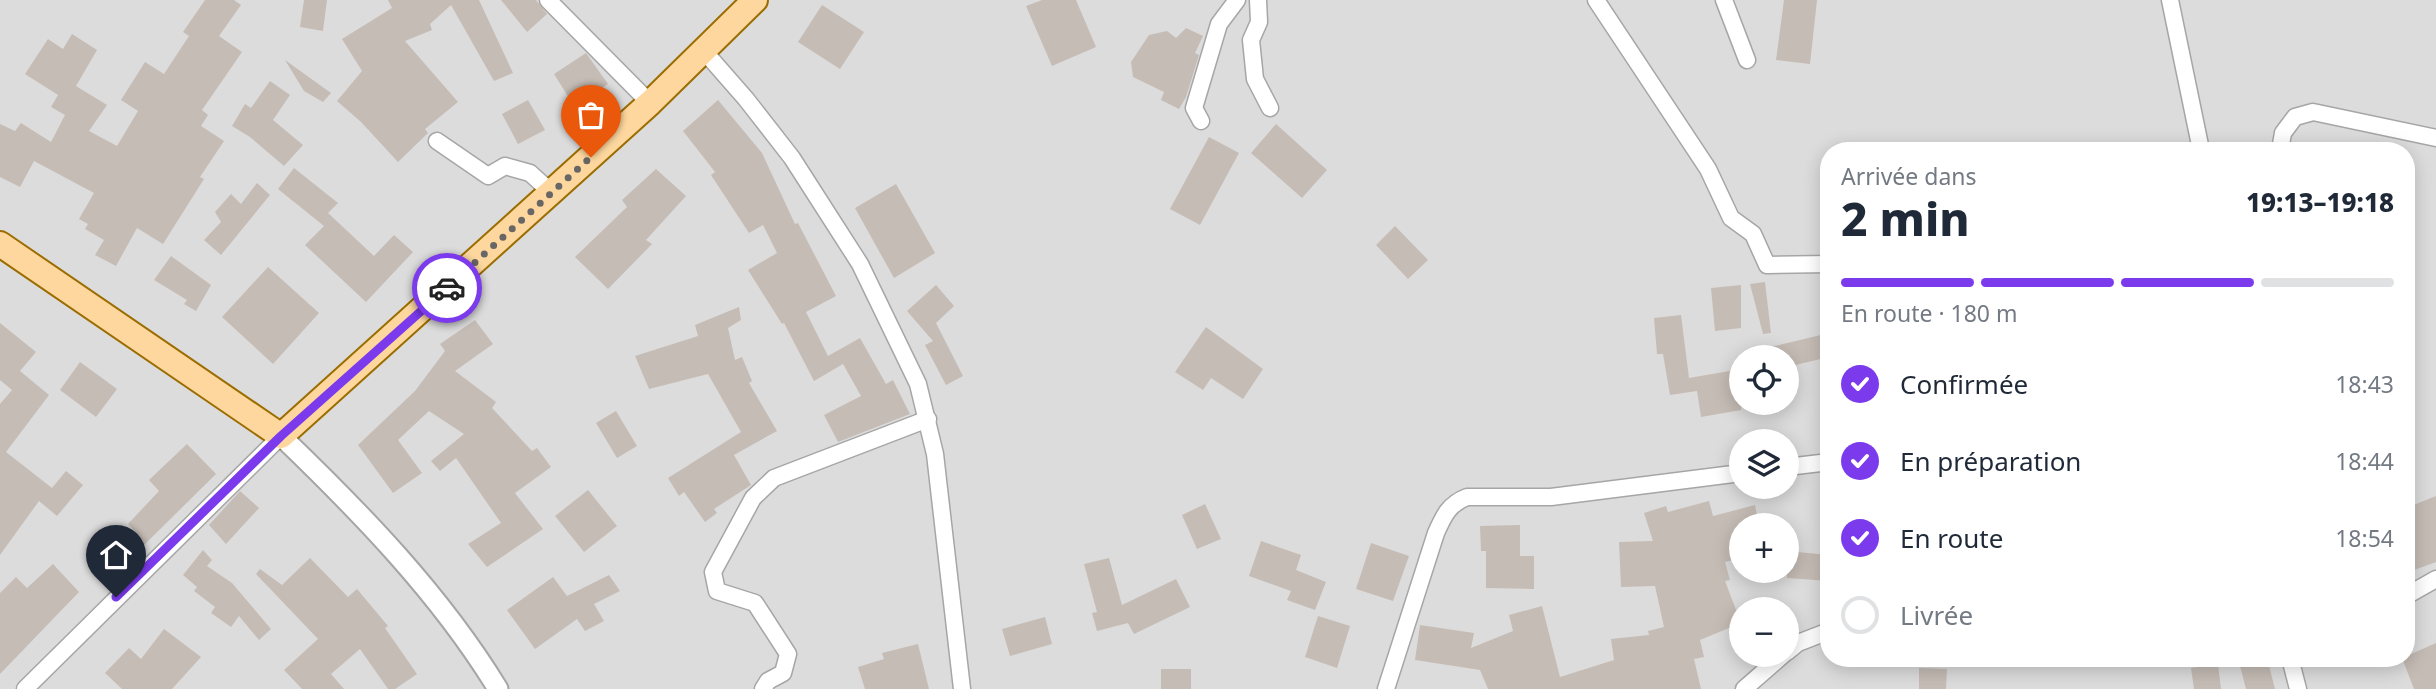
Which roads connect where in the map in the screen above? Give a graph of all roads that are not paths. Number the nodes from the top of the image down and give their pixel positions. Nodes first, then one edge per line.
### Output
1 (548, 0) edge
2 (755, 0) edge
3 (1237, 0) edge
4 (1258, 0) edge
5 (1596, 0) edge
6 (1724, 0) edge
7 (2170, 0) edge
8 (704, 51) junction
9 (1746, 60) dead end
10 (650, 103) junction
11 (1270, 108) dead end
12 (1201, 121) dead end
13 (2436, 138) edge
14 (437, 141) dead end
15 (2199, 142) edge
16 (2282, 142) edge
17 (552, 193) junction
18 (0, 244) edge
19 (1820, 264) edge
20 (928, 419) junction
21 (281, 436) junction
22 (1820, 463) edge
23 (1799, 466) edge
24 (1729, 475) edge
25 (2436, 579) edge
26 (2415, 591) edge
27 (1820, 634) edge
28 (1799, 643) edge
29 (1770, 667) edge
30 (2294, 667) edge
31 (1747, 688) edge
32 (25, 689) edge
33 (498, 689) edge
34 (763, 689) edge
35 (962, 689) edge
36 (1386, 689) edge
37 (2298, 689) edge

1 - 10 street
2 - 8 main road
3 - 12 street
4 - 11 street
5 - 19 street
6 - 9 street
7 - 15 street
8 - 10 main road
8 - 20 street
10 - 17 main road
13 - 16 street
14 - 17 street
17 - 21 main road
18 - 21 main road
20 - 34 street
20 - 35 street
21 - 32 street
21 - 33 street
22 - 23 street
24 - 36 street
25 - 26 street
27 - 28 street
29 - 31 street
30 - 37 street

